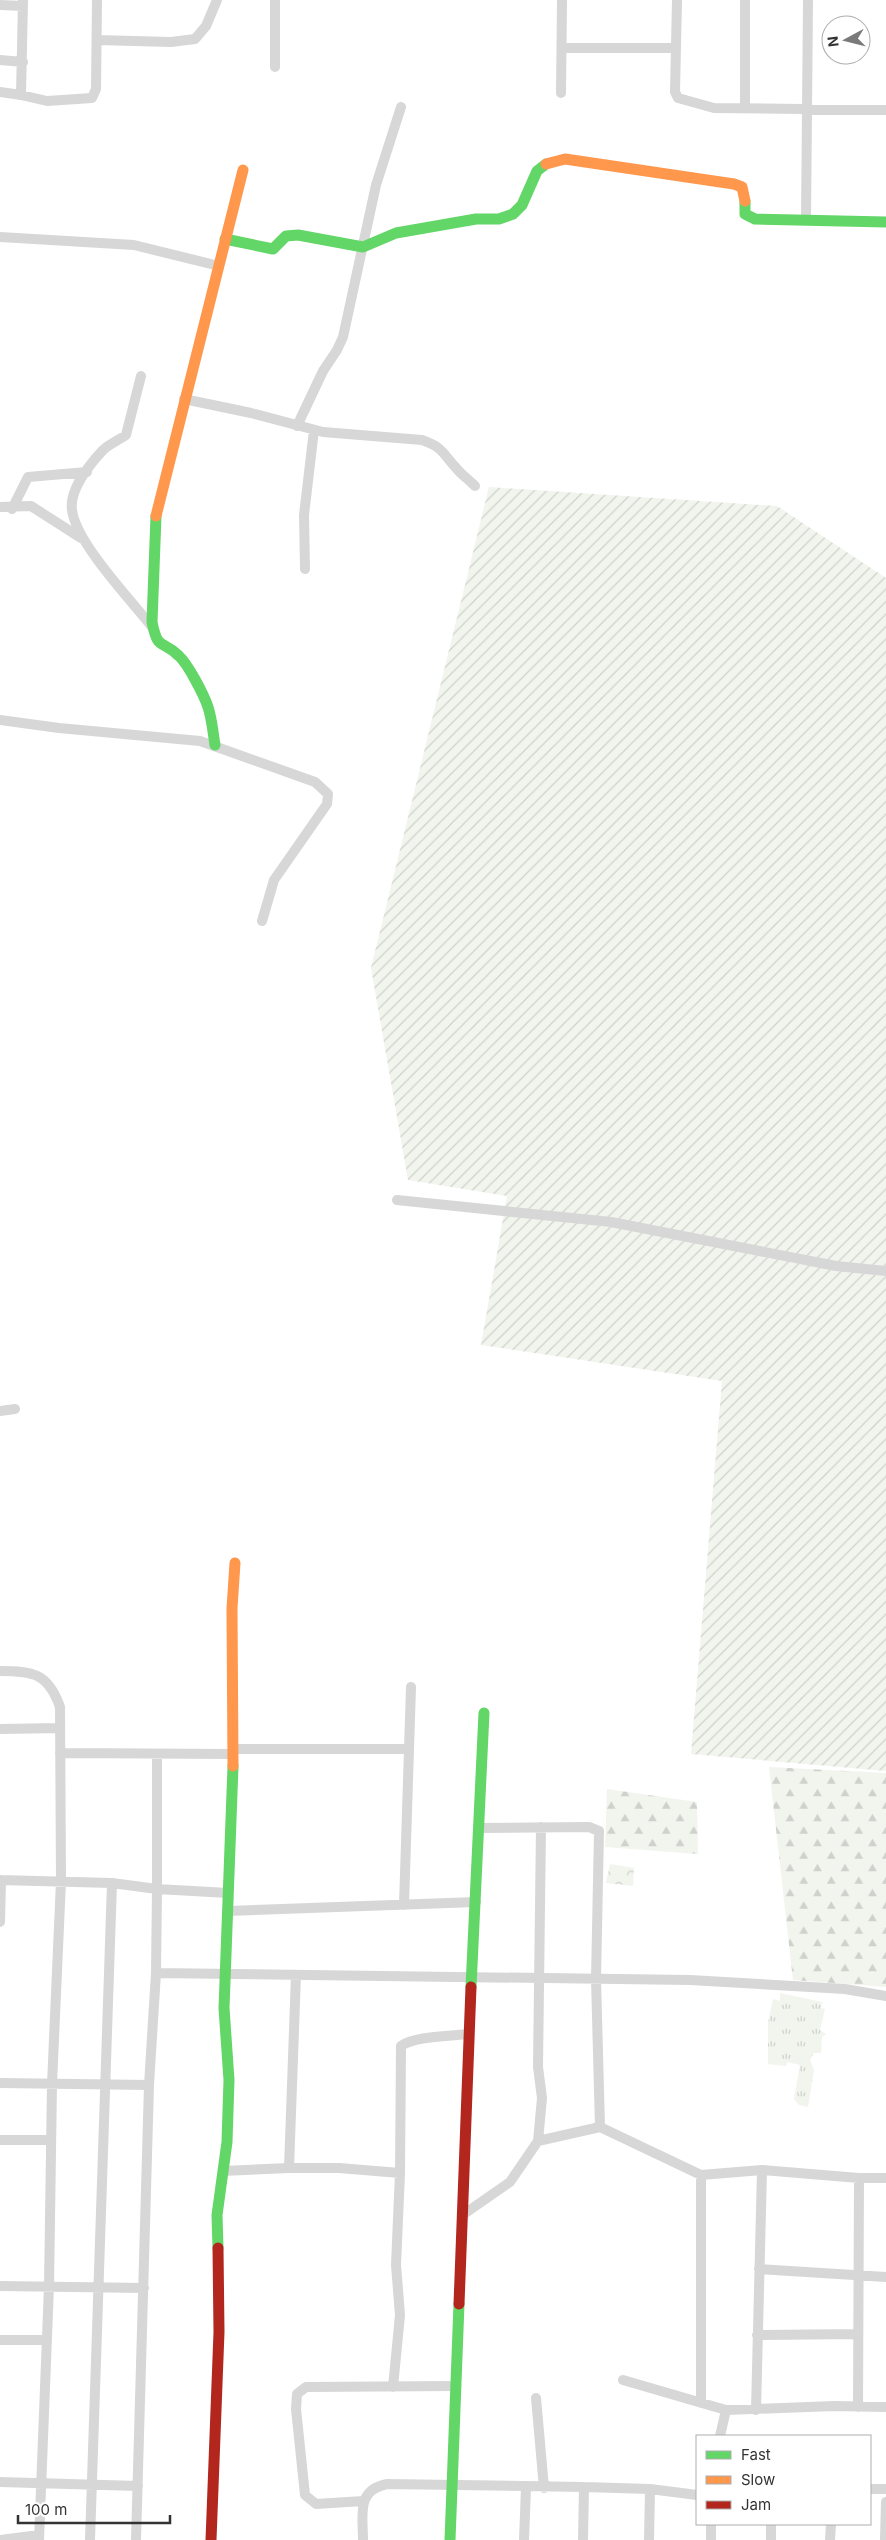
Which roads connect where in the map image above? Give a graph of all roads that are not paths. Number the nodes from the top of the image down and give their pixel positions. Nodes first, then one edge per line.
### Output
1 (97, 0) edge
2 (217, 0) edge
3 (275, 0) edge
4 (562, 0) edge
5 (677, 0) edge
6 (745, 0) edge
7 (808, 0) edge
8 (23, 3) edge
9 (0, 5) edge
10 (97, 40) junction
11 (562, 48) junction
12 (676, 48) junction
13 (0, 60) edge
14 (23, 62) junction
15 (275, 67) dead end
16 (0, 92) edge
17 (561, 93) dead end
18 (20, 95) junction
19 (401, 107) dead end
20 (745, 108) junction
21 (808, 109) junction
22 (886, 110) edge
23 (243, 170) dead end
24 (806, 220) junction
25 (886, 222) edge
26 (0, 237) edge
27 (225, 239) junction
28 (363, 247) junction
29 (218, 266) junction
30 (142, 376) dead end
31 (184, 399) junction
32 (297, 426) junction
33 (314, 430) junction
34 (87, 472) junction
35 (475, 486) dead end
36 (0, 508) edge
37 (12, 508) junction
38 (81, 538) junction
39 (304, 569) dead end
40 (153, 628) junction
41 (0, 720) edge
42 (215, 744) junction
43 (262, 921) dead end
44 (397, 1200) dead end
45 (886, 1271) edge
46 (15, 1410) dead end
47 (0, 1411) edge
48 (235, 1563) dead end
49 (0, 1671) edge
50 (410, 1687) dead end
51 (484, 1713) dead end
52 (60, 1728) junction
53 (0, 1729) edge
54 (409, 1749) junction
55 (233, 1751) junction
56 (60, 1753) junction
57 (157, 1754) junction
58 (541, 1827) junction
59 (479, 1828) junction
60 (1, 1880) edge
61 (61, 1881) junction
62 (112, 1883) junction
63 (157, 1889) junction
64 (228, 1893) junction
65 (476, 1902) junction
66 (404, 1905) junction
67 (228, 1910) junction
68 (0, 1922) edge
69 (156, 1973) junction
70 (225, 1974) junction
71 (296, 1975) junction
72 (596, 1978) junction
73 (473, 1979) junction
74 (539, 1979) junction
75 (886, 1996) edge
76 (469, 2034) junction
77 (0, 2083) edge
78 (52, 2084) junction
79 (105, 2085) junction
80 (149, 2085) junction
81 (600, 2127) junction
82 (0, 2140) edge
83 (51, 2140) junction
84 (538, 2141) junction
85 (289, 2168) junction
86 (762, 2170) junction
87 (223, 2172) junction
88 (400, 2173) junction
89 (701, 2175) junction
90 (859, 2178) junction
91 (886, 2178) edge
92 (464, 2214) junction
93 (759, 2269) junction
94 (858, 2274) junction
95 (886, 2277) edge
96 (0, 2286) edge
97 (49, 2286) junction
98 (99, 2287) junction
99 (144, 2288) junction
100 (858, 2334) junction
101 (757, 2335) junction
102 (0, 2340) edge
103 (47, 2340) junction
104 (623, 2380) dead end
105 (454, 2386) junction
106 (393, 2387) junction
107 (536, 2398) dead end
108 (701, 2403) junction
109 (858, 2407) junction
110 (886, 2407) edge
111 (726, 2410) junction
112 (756, 2410) junction
113 (720, 2435) edge
114 (0, 2482) edge
115 (41, 2482) junction
116 (92, 2484) junction
117 (451, 2485) junction
118 (138, 2486) junction
119 (584, 2487) junction
120 (526, 2488) junction
121 (544, 2488) junction
122 (871, 2489) edge
123 (886, 2489) edge
124 (650, 2490) junction
125 (696, 2495) edge
126 (363, 2502) junction
127 (886, 2502) edge
128 (711, 2525) edge
129 (771, 2525) edge
130 (831, 2525) edge
131 (39, 2538) edge
132 (0, 2540) edge
133 (90, 2540) edge
134 (136, 2540) edge
135 (211, 2540) edge
136 (363, 2540) edge
137 (450, 2540) edge
138 (524, 2540) edge
139 (583, 2540) edge
140 (649, 2540) edge
141 (711, 2540) edge
142 (771, 2540) edge
143 (830, 2540) edge
144 (885, 2540) edge

1 - 10 street
2 - 10 street
3 - 15 street
4 - 11 street
5 - 12 street
6 - 20 street
7 - 21 street
8 - 9 street
8 - 14 street
10 - 18 street
11 - 12 street
11 - 17 street
12 - 20 street
13 - 14 street
14 - 18 street
16 - 18 street
19 - 28 street
20 - 21 street
21 - 22 street
21 - 24 street
23 - 27 street
24 - 25 street
24 - 28 street
26 - 29 street
27 - 28 street
27 - 29 street
28 - 32 street
29 - 31 street
30 - 34 street
31 - 32 street
31 - 40 street
32 - 33 street
33 - 35 street
33 - 39 street
34 - 37 street
34 - 38 street
36 - 37 street
37 - 38 street
38 - 40 street
40 - 42 street
41 - 42 street
42 - 43 street
44 - 45 street
46 - 47 street
48 - 55 street
49 - 52 street
50 - 54 street
51 - 59 street
52 - 53 street
52 - 56 street
54 - 55 street
54 - 66 street
55 - 57 street
55 - 64 street
56 - 57 street
56 - 61 street
57 - 63 street
58 - 59 street
58 - 72 street
58 - 74 street
59 - 65 street
60 - 61 street
60 - 68 street
61 - 62 street
61 - 78 street
62 - 63 street
62 - 79 street
63 - 64 street
63 - 69 street
64 - 67 street
65 - 66 street
65 - 73 street
66 - 67 street
67 - 70 street
69 - 70 street
69 - 80 street
70 - 71 street
70 - 87 street
71 - 73 street
71 - 85 street
72 - 74 street
72 - 75 street
72 - 81 street
73 - 74 street
73 - 76 street
74 - 84 street
76 - 88 street
76 - 92 street
77 - 78 street
78 - 79 street
78 - 83 street
79 - 80 street
79 - 98 street
80 - 99 street
81 - 84 street
81 - 89 street
82 - 83 street
83 - 97 street
84 - 92 street
85 - 87 street
85 - 88 street
86 - 89 street
86 - 90 street
86 - 93 street
87 - 135 street
88 - 106 street
89 - 108 street
90 - 91 street
90 - 94 street
92 - 105 street
93 - 94 street
93 - 101 street
94 - 95 street
94 - 100 street
96 - 97 street
97 - 98 street
97 - 103 street
98 - 99 street
98 - 116 street
99 - 118 street
100 - 101 street
100 - 109 street
101 - 112 street
102 - 103 street
103 - 115 street
104 - 108 street
105 - 106 street
105 - 117 street
106 - 126 street
107 - 121 street
108 - 111 street
109 - 110 street
109 - 112 street
111 - 112 street
111 - 113 street
114 - 115 street
115 - 116 street
115 - 131 street
116 - 118 street
116 - 133 street
117 - 120 street
117 - 126 street
117 - 137 street
118 - 134 street
119 - 121 street
119 - 124 street
119 - 139 street
120 - 121 street
120 - 138 street
122 - 123 street
124 - 125 street
124 - 140 street
126 - 136 street
127 - 144 street
128 - 141 street
129 - 142 street
130 - 143 street
131 - 132 street

